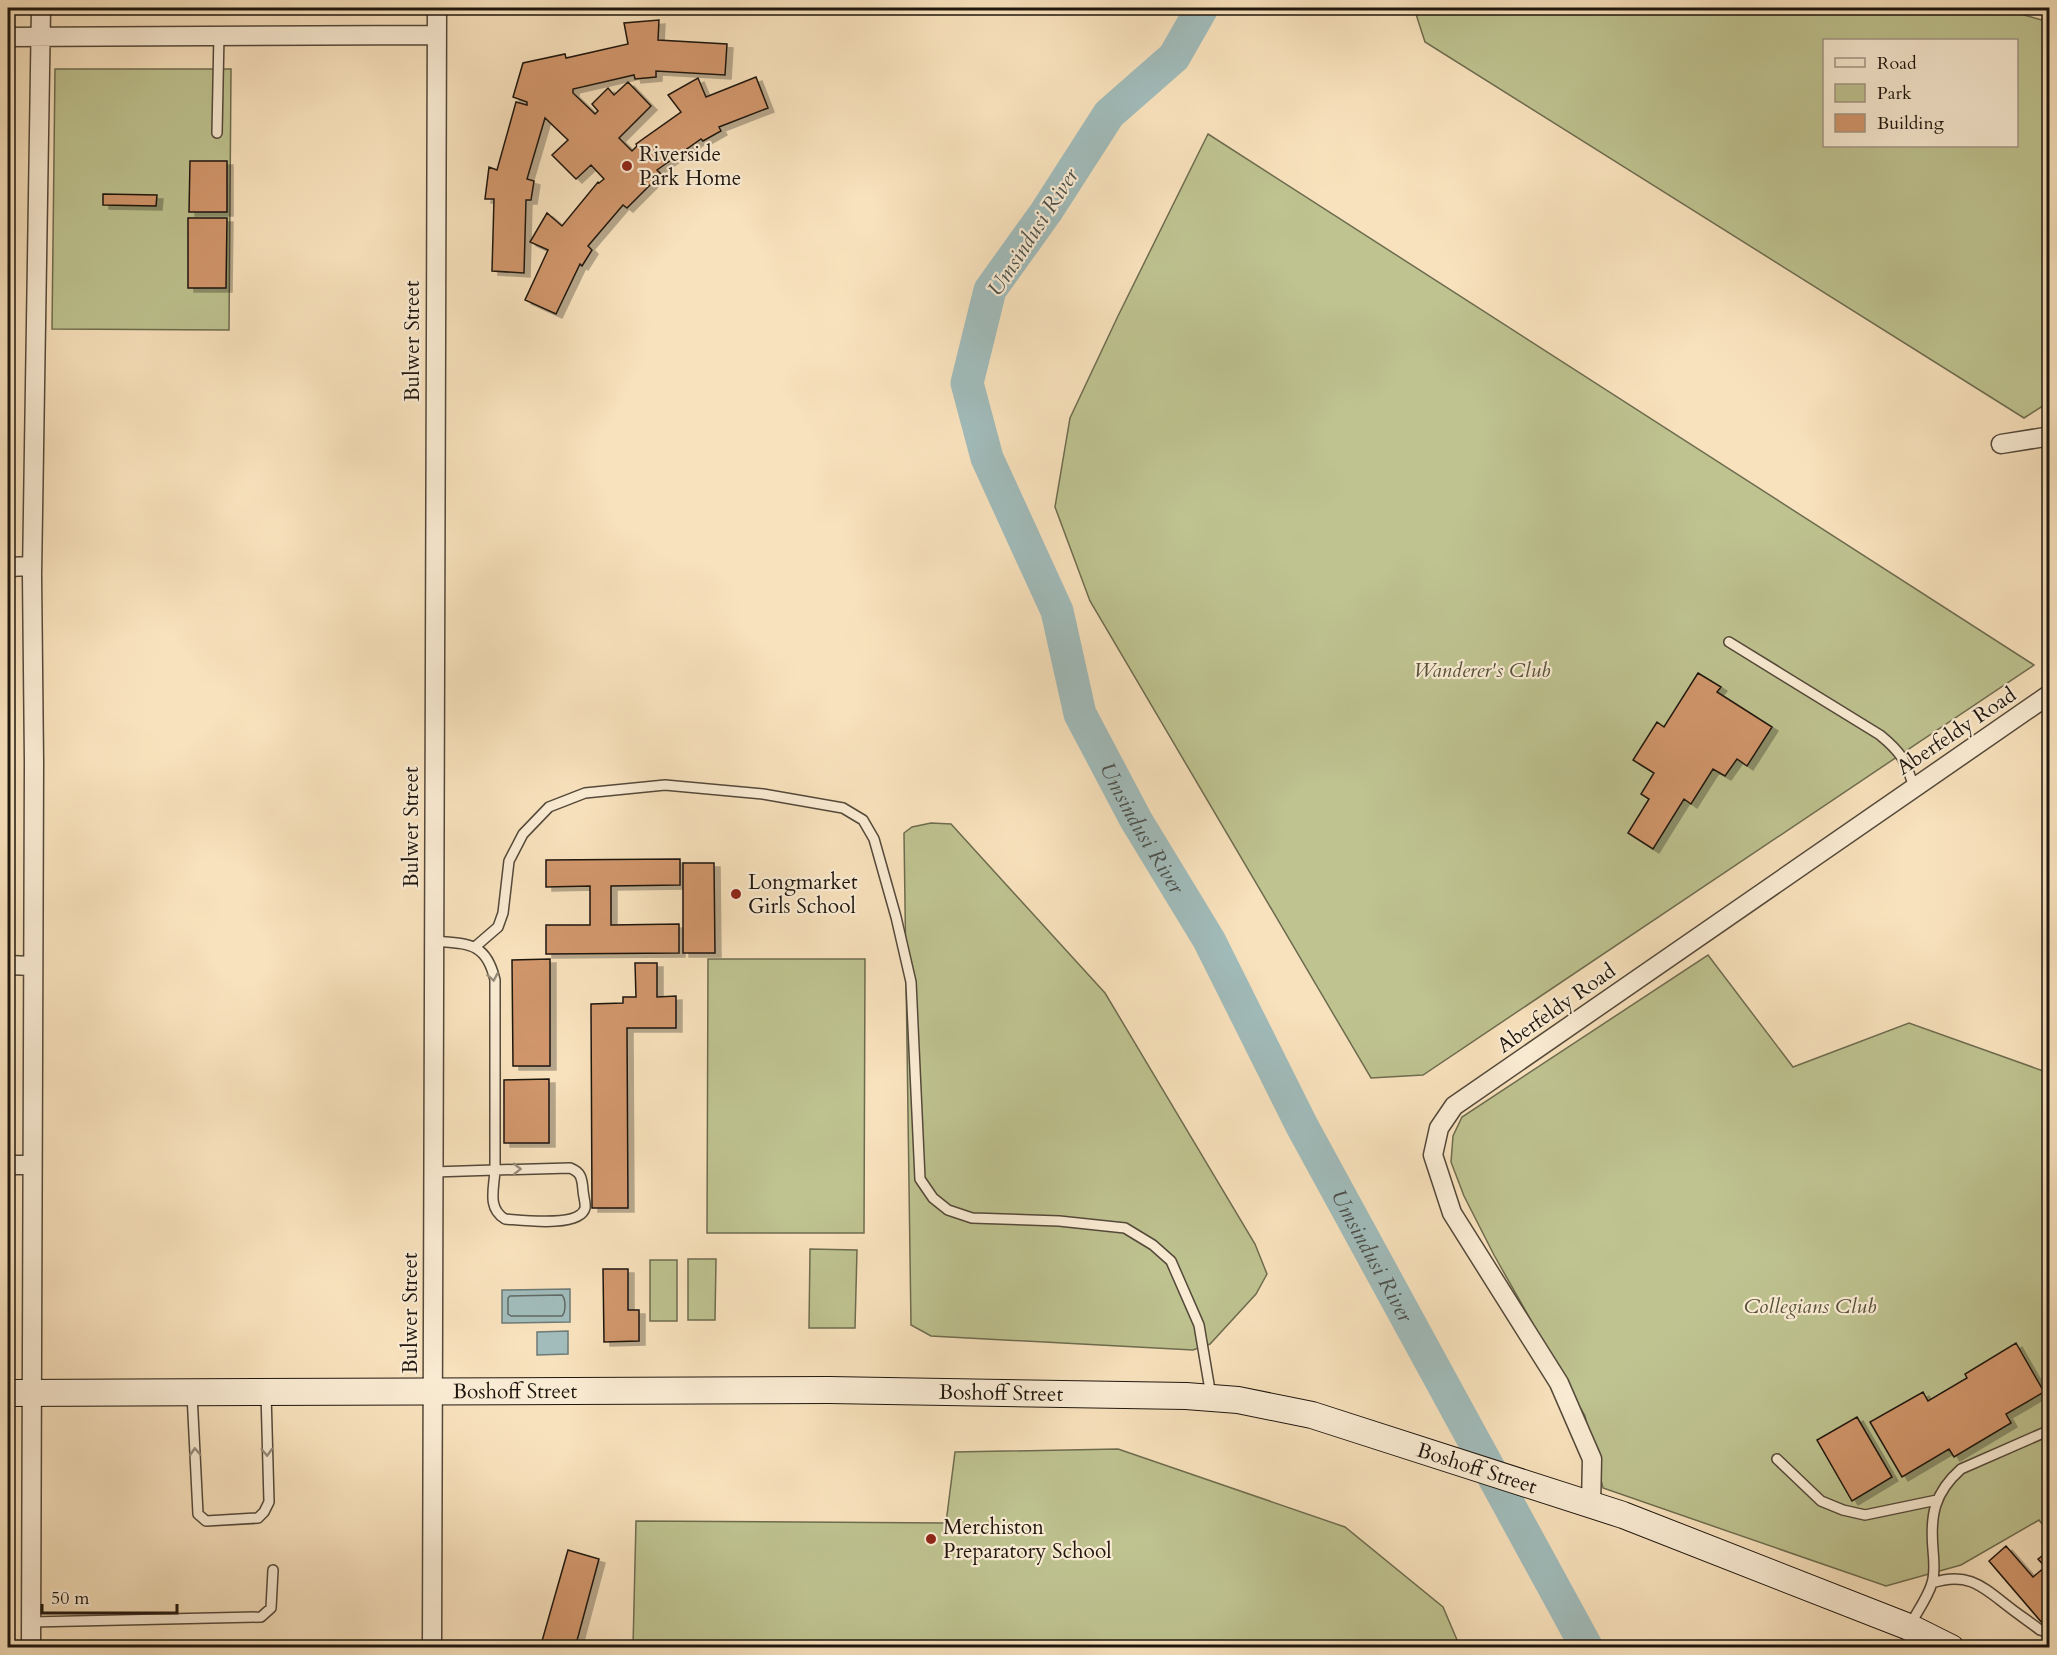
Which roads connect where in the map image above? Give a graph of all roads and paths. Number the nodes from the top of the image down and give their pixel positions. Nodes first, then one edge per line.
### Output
1 (41, 8) edge
2 (437, 8) edge
3 (219, 34) junction
4 (436, 35) junction
5 (8, 37) edge
6 (41, 37) junction
7 (217, 133) dead end
8 (2049, 438) edge
9 (2001, 444) dead end
10 (32, 566) junction
11 (8, 567) edge
12 (1729, 642) dead end
13 (2049, 694) edge
14 (1914, 787) junction
15 (433, 941) junction
16 (476, 946) junction
17 (8, 965) edge
18 (32, 966) junction
19 (8, 1165) edge
20 (32, 1165) junction
21 (495, 1170) junction
22 (433, 1172) junction
23 (432, 1392) junction
24 (20, 1393) edge
25 (192, 1394) junction
26 (266, 1394) junction
27 (1212, 1398) junction
28 (2049, 1430) edge
29 (1777, 1459) dead end
30 (1937, 1500) junction
31 (1591, 1504) junction
32 (273, 1570) dead end
33 (1932, 1583) junction
34 (31, 1622) junction
35 (1909, 1627) junction
36 (2049, 1633) edge
37 (31, 1647) edge
38 (432, 1647) edge
39 (1951, 1647) edge

1 - 6 street
2 - 4 street, Bulwer Street
3 - 4 street
3 - 6 street
3 - 7 lane
4 - 15 street, Bulwer Street
5 - 6 street
6 - 10 street
8 - 9 street
10 - 11 street
10 - 18 street
12 - 14 lane
13 - 14 street, Aberfeldy Road
14 - 31 street, Aberfeldy Road
15 - 16 lane
15 - 22 street, Bulwer Street
16 -> 21 lane
16 - 27 lane
17 - 18 street
18 - 20 street
19 - 20 street
20 - 24 street
21 -> 21 lane
21 - 22 lane
22 - 23 street, Bulwer Street
23 - 26 main road, Boshoff Street
23 - 27 main road, Boshoff Street
23 - 38 street, Bulwer Street
24 - 25 main road, Boshoff Street
24 - 34 street
25 - 26 main road, Boshoff Street
26 -> 25 lane
27 - 31 main road, Boshoff Street
28 - 30 lane
29 - 30 lane
30 - 33 lane
31 - 35 main road, Boshoff Street
32 - 34 lane
33 - 35 lane
33 - 36 lane
34 - 37 street
35 - 39 main road, Boshoff Street

